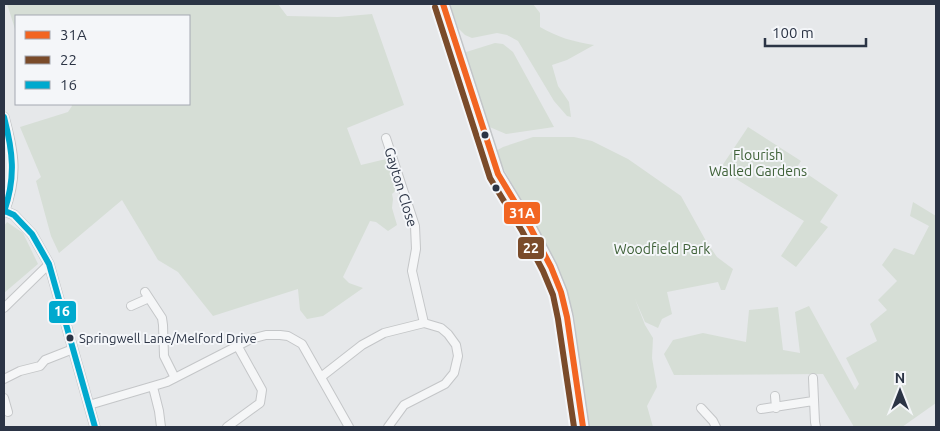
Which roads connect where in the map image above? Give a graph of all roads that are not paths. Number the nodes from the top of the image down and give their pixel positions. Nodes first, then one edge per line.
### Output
1 (442, 4) edge
2 (4, 117) edge
3 (386, 138) dead end
4 (4, 211) edge
5 (49, 264) junction
6 (131, 306) dead end
7 (4, 308) edge
8 (424, 323) junction
9 (237, 345) junction
10 (73, 349) junction
11 (321, 377) junction
12 (175, 378) junction
13 (813, 378) dead end
14 (4, 379) edge
15 (153, 387) junction
16 (775, 396) dead end
17 (4, 398) edge
18 (813, 401) junction
19 (89, 404) junction
20 (701, 408) dead end
21 (776, 408) junction
22 (761, 409) dead end
23 (8, 412) dead end
24 (95, 427) edge
25 (161, 427) edge
26 (227, 427) edge
27 (347, 427) edge
28 (388, 427) edge
29 (583, 427) edge
30 (716, 427) edge
31 (816, 427) edge

1 - 29 main road
2 - 4 street
3 - 8 street, Gayton Close
4 - 5 street
5 - 7 street
5 - 10 street
6 - 12 street
8 - 11 street
8 - 28 street
9 - 11 street
9 - 12 street
9 - 26 street
10 - 14 street
10 - 19 street
11 - 27 street
12 - 15 street
13 - 18 street
15 - 19 street
15 - 25 street
16 - 21 street
17 - 23 street
18 - 21 street
18 - 31 street
19 - 24 street
20 - 30 street
21 - 22 street

